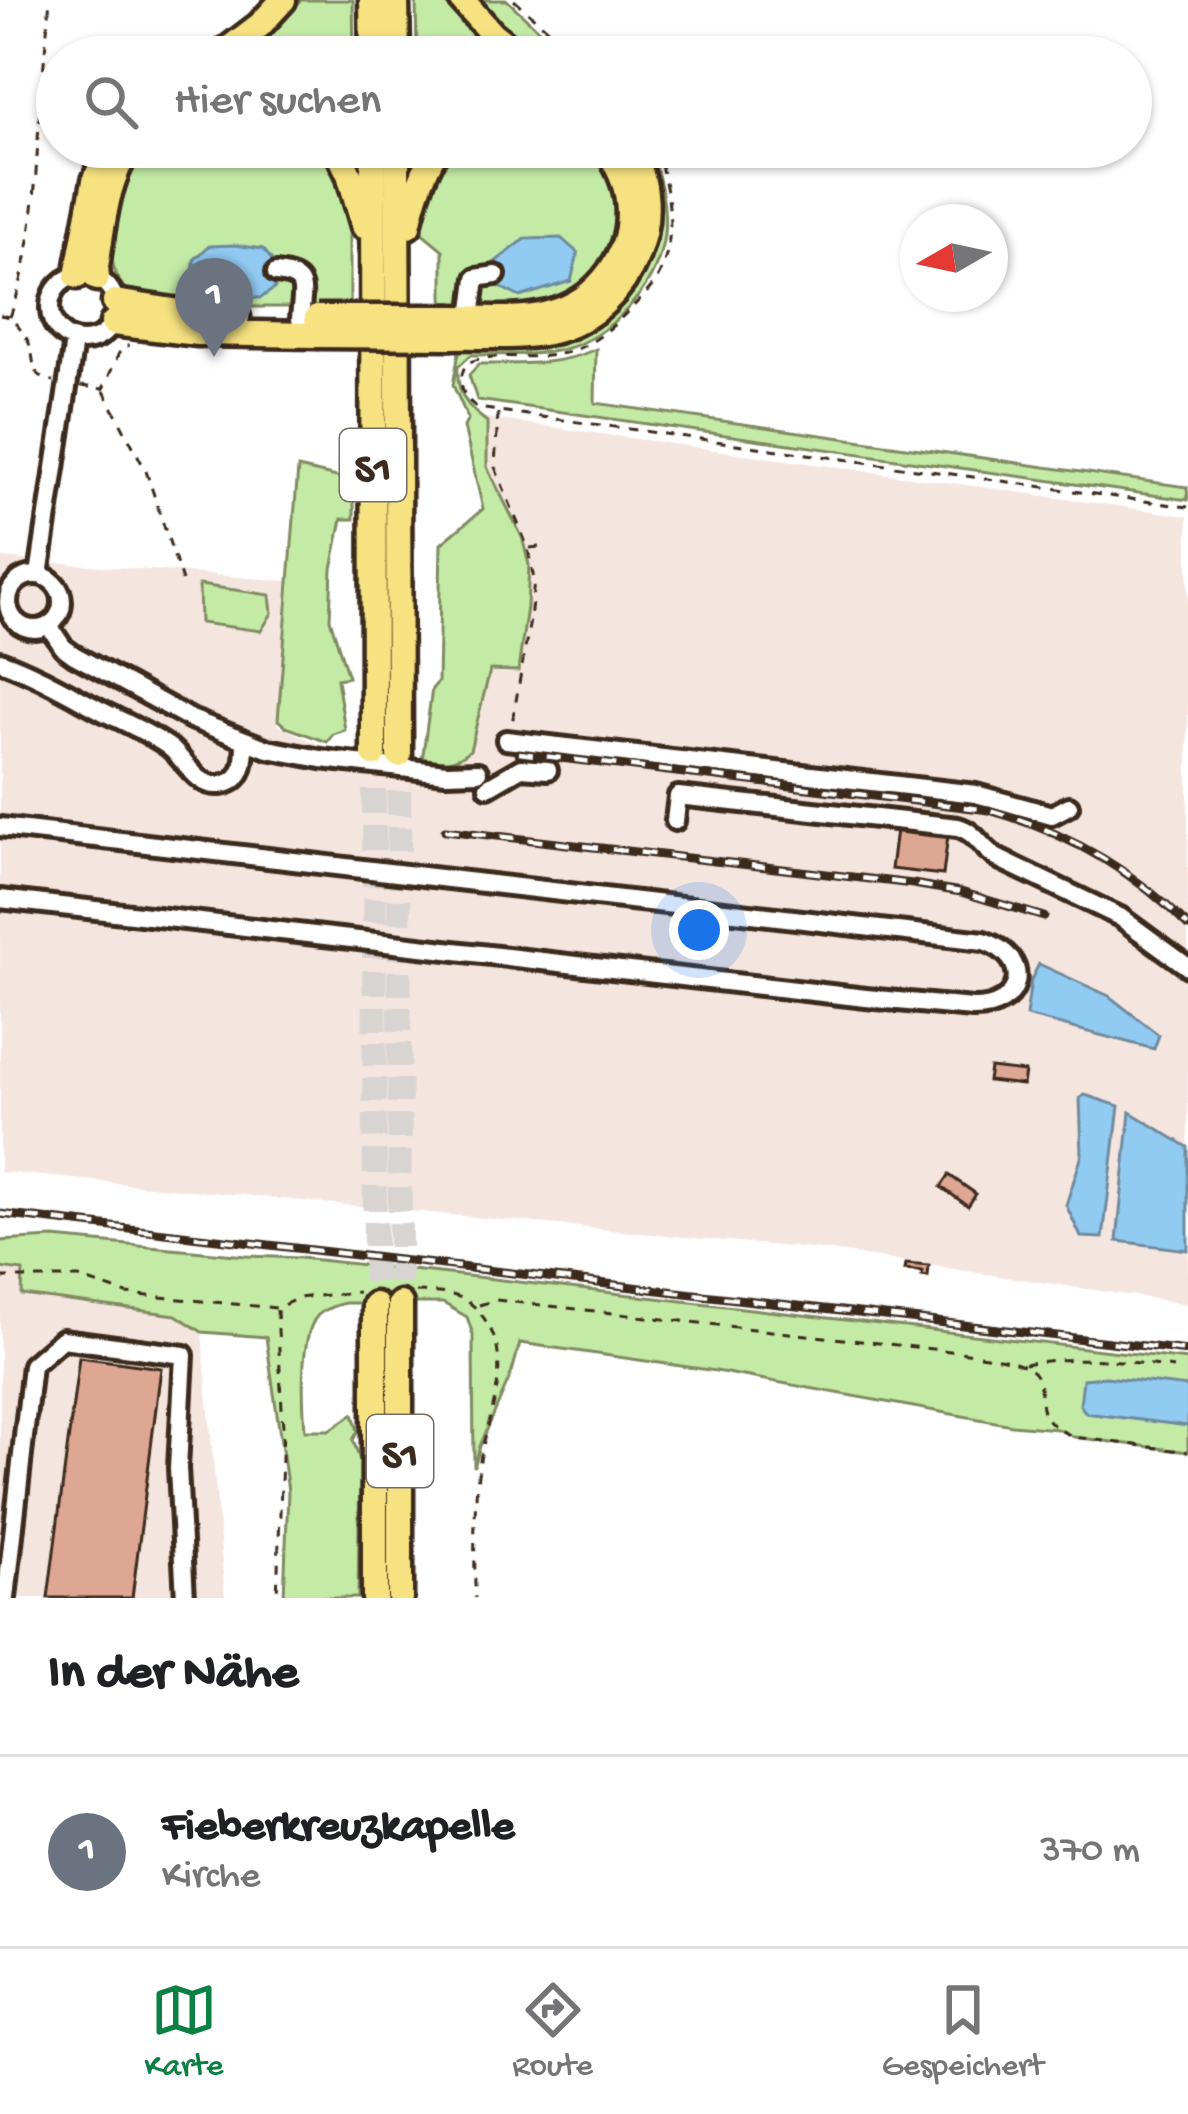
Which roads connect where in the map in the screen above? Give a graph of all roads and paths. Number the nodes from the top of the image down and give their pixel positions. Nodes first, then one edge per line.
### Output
1 (50, 0) edge
2 (284, 0) edge
3 (371, 0) edge
4 (396, 0) edge
5 (462, 0) edge
6 (514, 0) edge
7 (48, 36) edge
8 (246, 36) edge
9 (372, 36) edge
10 (397, 36) edge
11 (495, 36) edge
12 (553, 36) edge
13 (39, 168) edge
14 (100, 168) edge
15 (118, 168) edge
16 (344, 168) edge
17 (373, 168) edge
18 (398, 168) edge
19 (425, 168) edge
20 (619, 168) edge
21 (638, 168) edge
22 (373, 263) junction
23 (276, 273) dead end
24 (496, 275) dead end
25 (87, 277) junction
26 (398, 299) junction
27 (114, 312) junction
28 (0, 316) edge
29 (10, 317) junction
30 (312, 324) junction
31 (459, 324) junction
32 (74, 341) junction
33 (136, 342) dead end
34 (68, 385) junction
35 (104, 389) junction
36 (466, 398) dead end
37 (498, 411) junction
38 (1188, 507) edge
39 (547, 546) dead end
40 (528, 548) junction
41 (39, 575) junction
42 (182, 581) dead end
43 (4, 607) edge
44 (49, 626) junction
45 (0, 661) edge
46 (522, 674) dead end
47 (506, 740) dead end
48 (245, 742) junction
49 (548, 770) dead end
50 (1069, 806) dead end
51 (676, 820) dead end
52 (0, 827) edge
53 (0, 899) edge
54 (1188, 967) edge
55 (0, 1278) edge
56 (386, 1298) junction
57 (477, 1306) junction
58 (277, 1308) junction
59 (1022, 1364) junction
60 (1173, 1368) dead end
61 (1188, 1452) edge
62 (5, 1598) edge
63 (185, 1598) edge
64 (278, 1598) edge
65 (376, 1598) edge
66 (400, 1598) edge
67 (475, 1598) edge

1 - 7 path
2 - 8 highway
3 - 9 highway
4 - 10 highway
5 - 11 highway
6 - 12 path
13 - 29 path
14 - 25 highway
15 - 25 highway
16 - 22 highway
17 - 22 highway, S1
18 - 26 highway, S1
19 - 26 highway
20 - 31 highway
21 - 31 highway
22 - 26 highway, S1
23 - 30 lane
24 - 31 lane
25 - 27 lane
25 - 32 lane
27 - 30 highway
27 - 32 lane
28 - 29 path
29 - 34 path
30 - 31 highway, bridge
32 - 34 lane
33 - 35 path
34 - 35 path
34 - 41 lane
35 - 42 path
36 - 37 path
37 - 38 path
37 - 40 path
39 - 40 path
40 - 46 path
41 - 43 lane
41 - 44 lane
43 - 44 lane
44 - 48 lane
45 - 48 lane
47 - 50 lane
48 - 49 lane
51 - 54 lane
52 - 53 lane
55 - 58 path
56 - 57 path
56 - 58 path
56 - 65 highway, S1
56 - 66 highway, S1
57 - 59 path
57 - 67 path
58 - 64 path
59 - 60 path
59 - 61 path
62 - 63 lane

